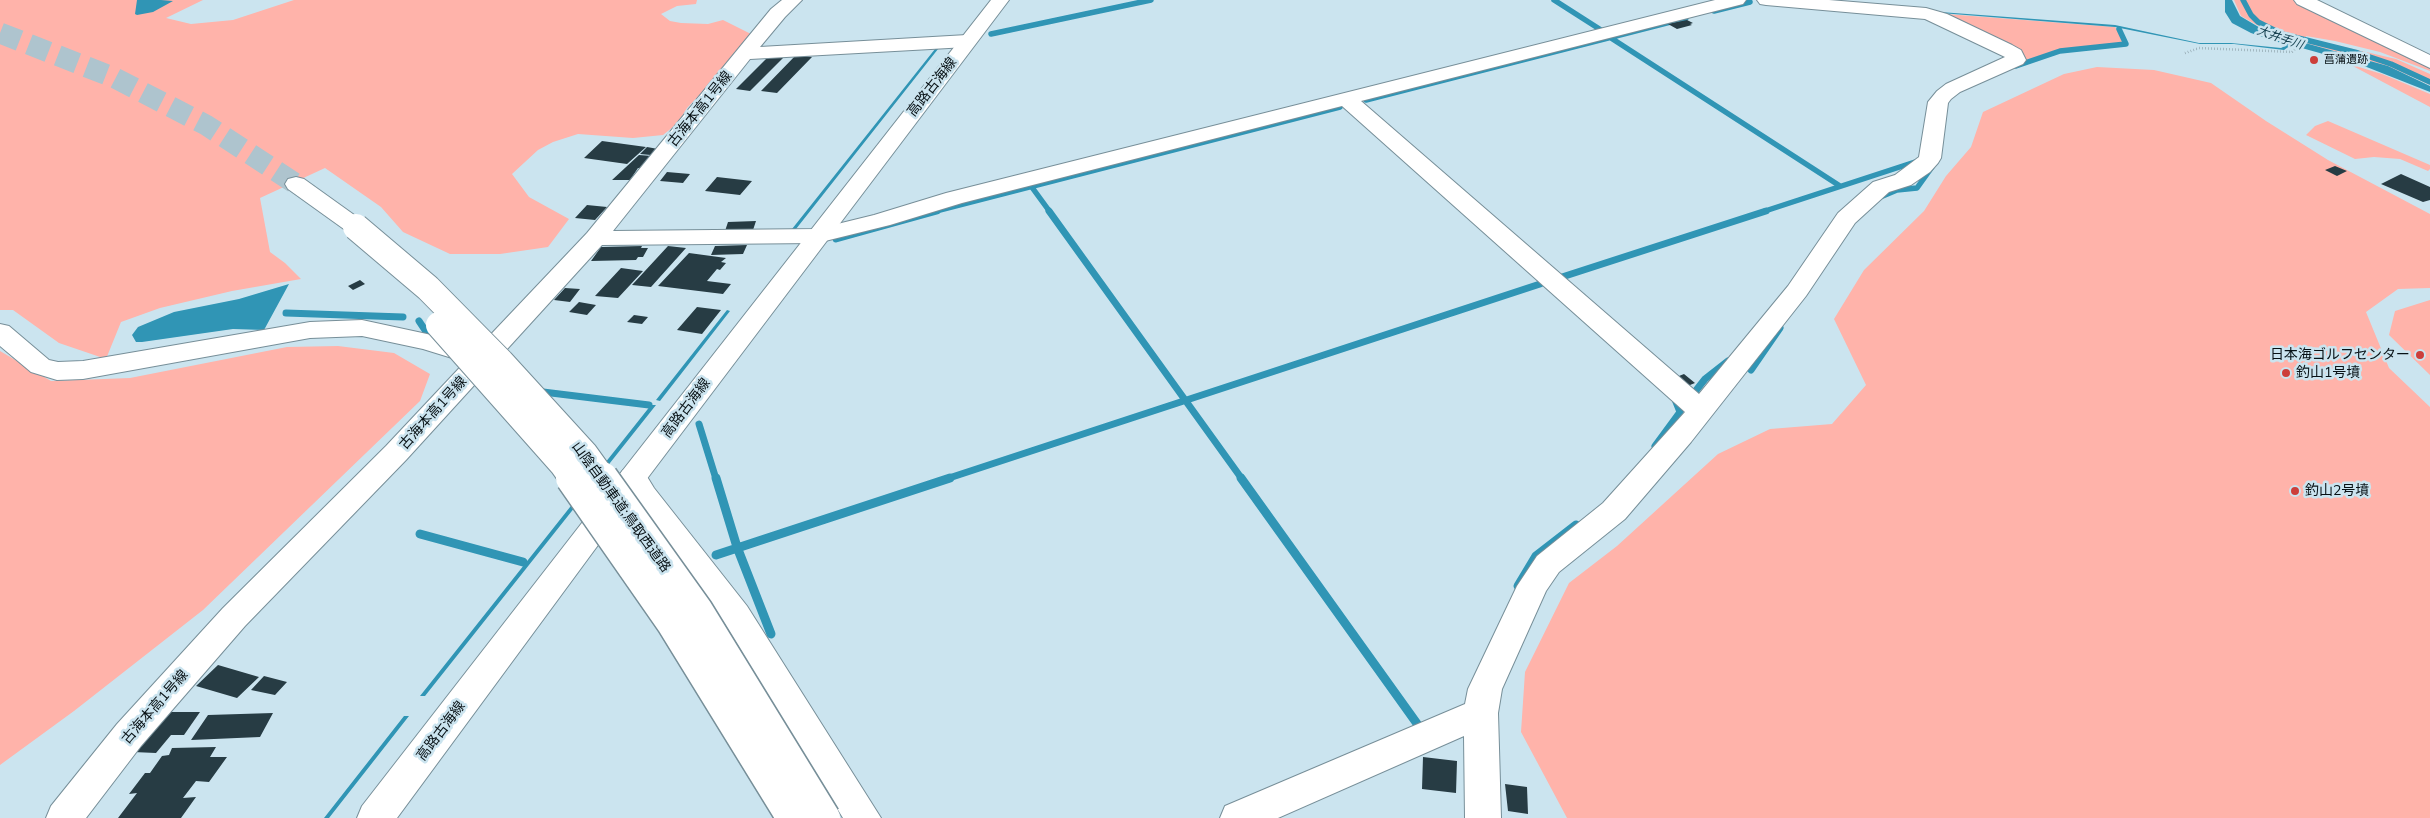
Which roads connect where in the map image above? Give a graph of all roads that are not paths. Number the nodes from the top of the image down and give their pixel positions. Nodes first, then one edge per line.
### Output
1 (793, 0) edge
2 (1000, 0) edge
3 (1737, 0) edge
4 (1766, 0) edge
5 (2303, 0) edge
6 (968, 41) junction
7 (745, 54) junction
8 (2430, 62) edge
9 (1346, 99) junction
10 (288, 187) tunnel mouth
11 (348, 231) junction
12 (817, 236) junction
13 (595, 238) junction
14 (0, 332) edge
15 (482, 358) junction
16 (1700, 410) junction
17 (633, 477) junction
18 (1481, 713) junction
19 (64, 818) edge
20 (375, 818) edge
21 (793, 818) edge
22 (824, 818) edge
23 (863, 818) edge
24 (1238, 818) edge
25 (1482, 818) edge

1 - 7 main road, 古海本高1号線
2 - 6 main road, 高路古海線
3 - 9 main road
4 - 16 main road
5 - 8 main road
6 - 7 main road
6 - 12 main road, 高路古海線
7 - 13 main road, 古海本高1号線
9 - 12 main road
9 - 16 main road
10 - 11 main road, 山陰自動車道;鳥取西道路
11 - 21 main road, 山陰自動車道;鳥取西道路, bridge
11 - 22 main road, 山陰自動車道;鳥取西道路, bridge
12 - 13 main road
12 - 17 main road, 高路古海線
13 - 15 main road, 古海本高1号線
14 - 15 main road
15 - 19 main road, 古海本高1号線
16 - 18 main road
17 - 20 main road, 高路古海線
17 - 23 main road
18 - 24 main road
18 - 25 main road

